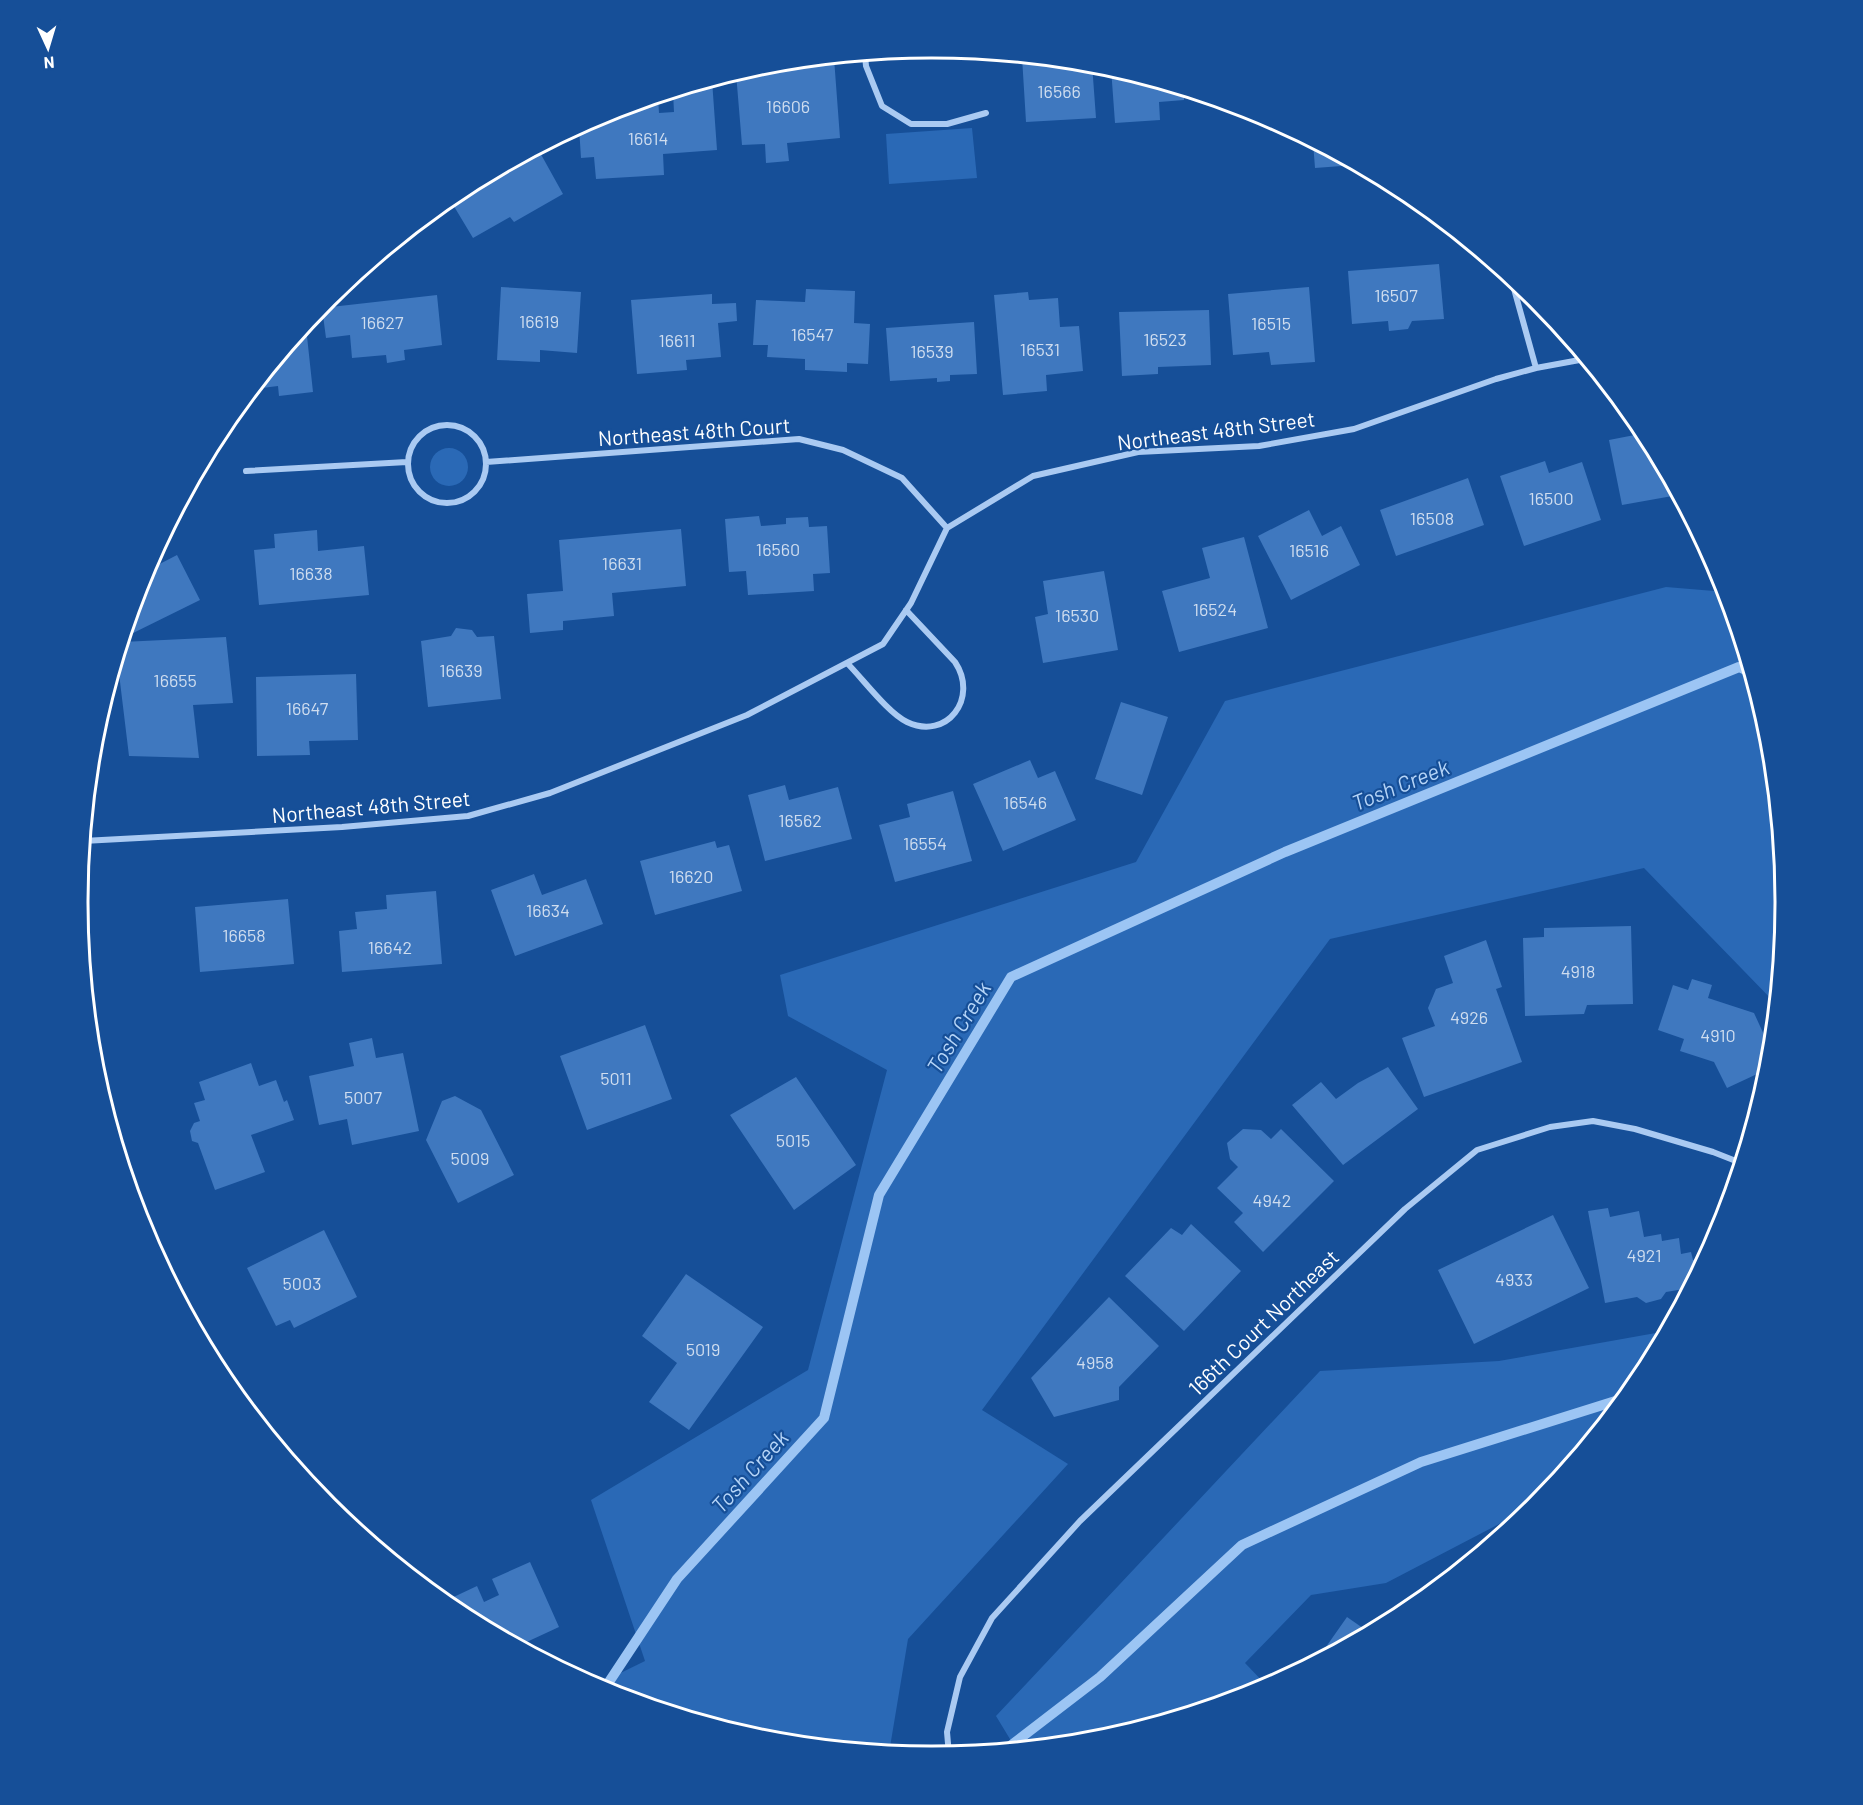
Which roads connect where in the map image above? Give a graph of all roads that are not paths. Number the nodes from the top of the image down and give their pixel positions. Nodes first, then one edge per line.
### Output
1 (866, 61) edge
2 (986, 113) dead end
3 (1515, 294) edge
4 (1578, 360) edge
5 (1536, 368) junction
6 (407, 462) junction
7 (486, 462) junction
8 (246, 471) dead end
9 (947, 528) junction
10 (906, 610) junction
11 (847, 663) junction
12 (90, 841) edge
13 (1735, 1161) edge
14 (948, 1746) edge

1 - 2 street
3 - 5 street
4 - 5 street, Northeast 48th Street
5 - 9 street, Northeast 48th Street
6 - 7 street
6 - 7 street
6 - 8 street
7 - 9 street, Northeast 48th Court
9 - 10 street, Northeast 48th Street
10 - 11 street, Northeast 48th Street
10 - 11 street
11 - 12 street, Northeast 48th Street
13 - 14 street, 166th Court Northeast

